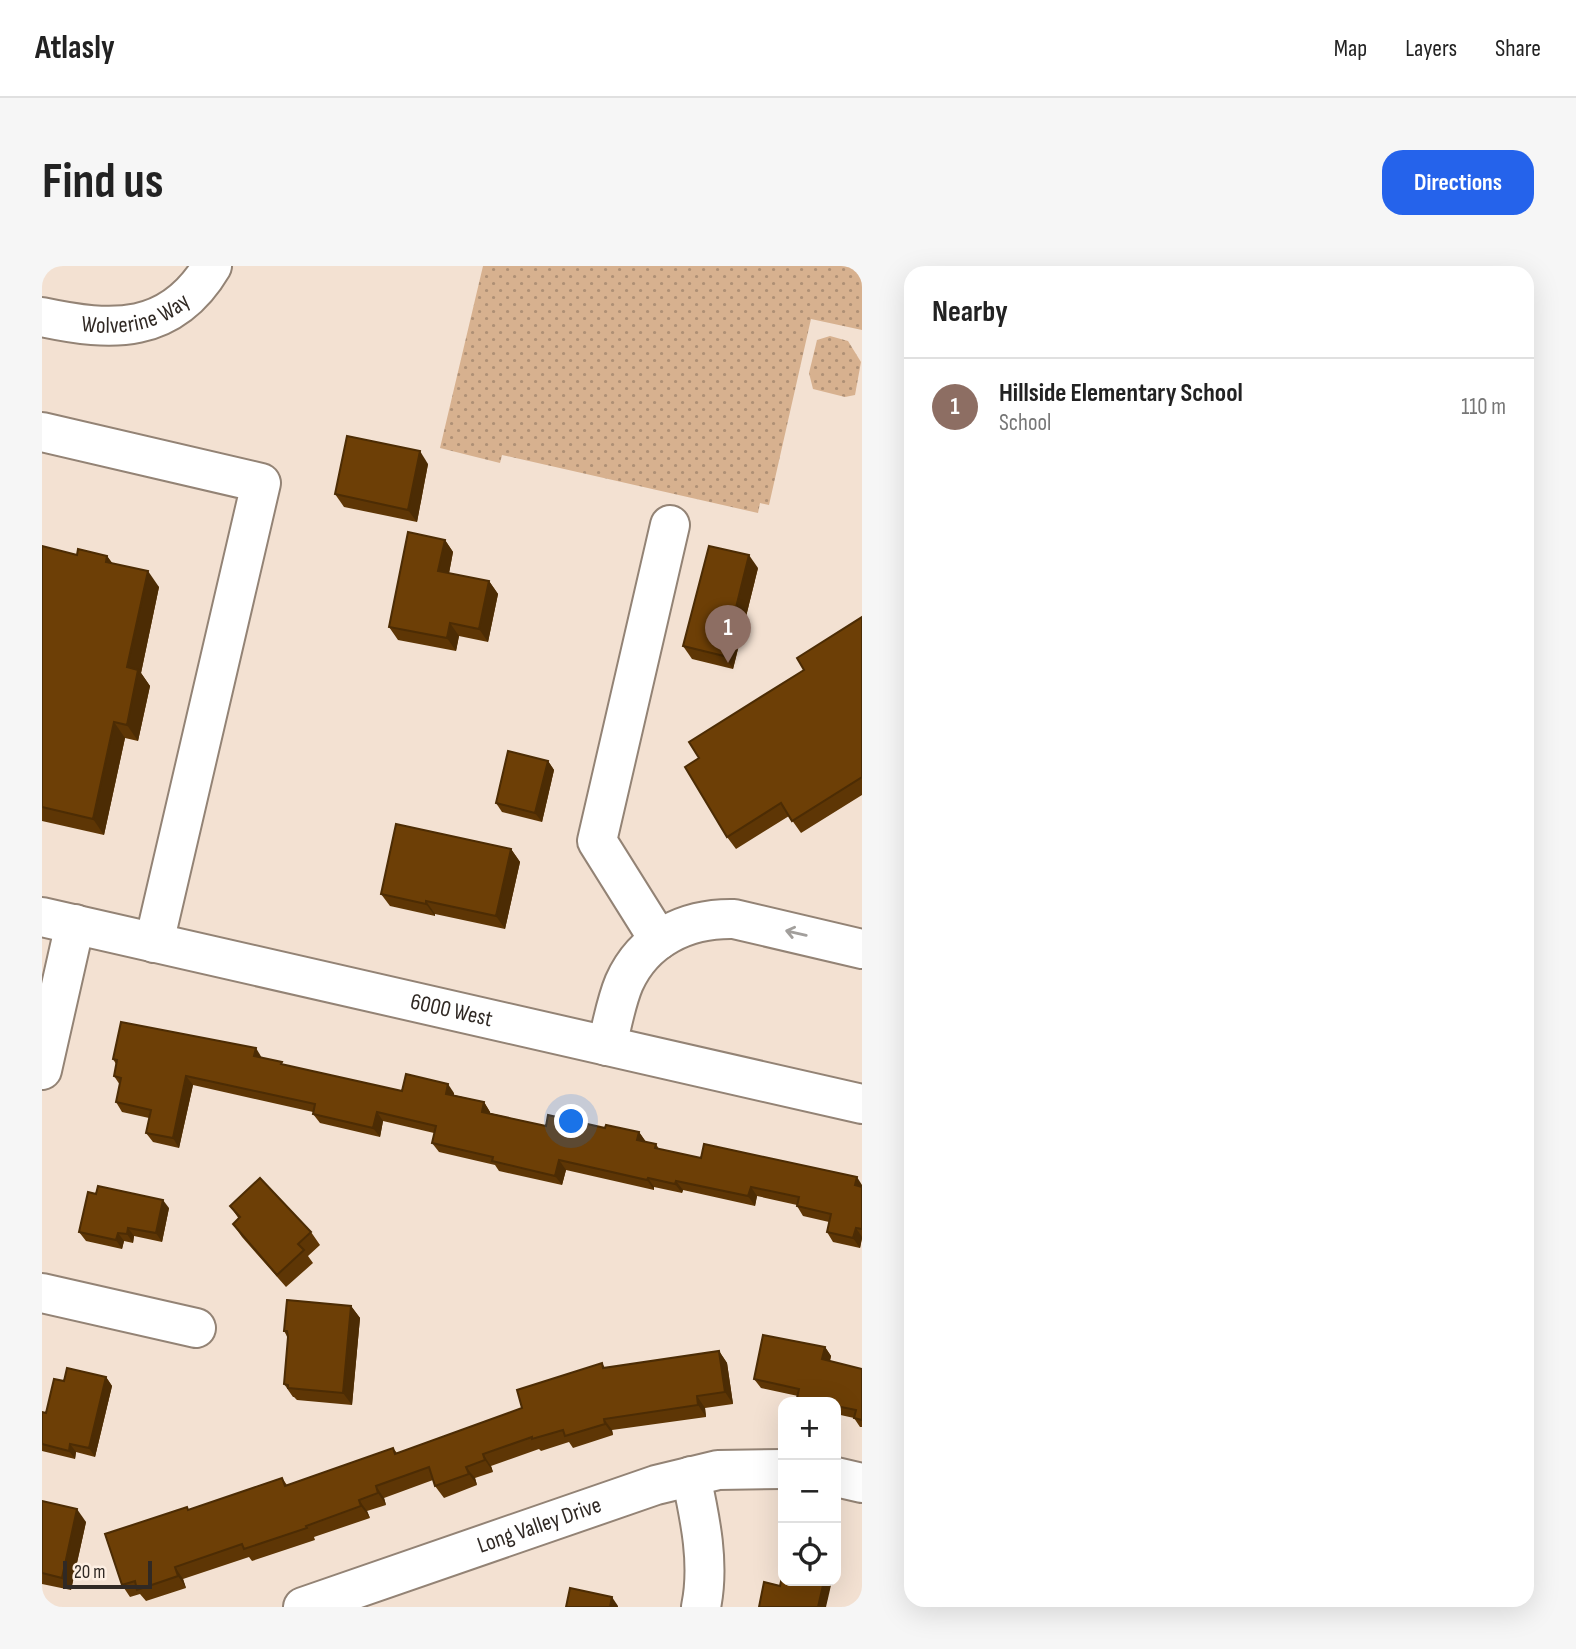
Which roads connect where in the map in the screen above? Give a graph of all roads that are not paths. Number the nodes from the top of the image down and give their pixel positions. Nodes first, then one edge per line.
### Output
1 (212, 266) edge
2 (42, 317) edge
3 (42, 432) edge
4 (670, 524) dead end
5 (59, 921) edge
6 (659, 940) junction
7 (154, 943) junction
8 (862, 949) edge
9 (607, 1046) junction
10 (42, 1070) edge
11 (862, 1104) edge
12 (42, 1293) edge
13 (196, 1328) dead end
14 (778, 1469) edge
15 (691, 1476) junction
16 (841, 1479) edge
17 (862, 1483) edge
18 (303, 1607) edge
19 (701, 1607) edge

1 - 2 street, Wolverine Way
3 - 7 street
4 - 6 street
5 - 7 street, 6000 West
5 - 10 street
8 -> 6 street
6 - 9 street
7 - 9 street, 6000 West
9 - 11 street, 6000 West
12 - 13 street
14 - 15 street, Long Valley Drive
15 - 18 street, Long Valley Drive
15 - 19 street
16 - 17 street

